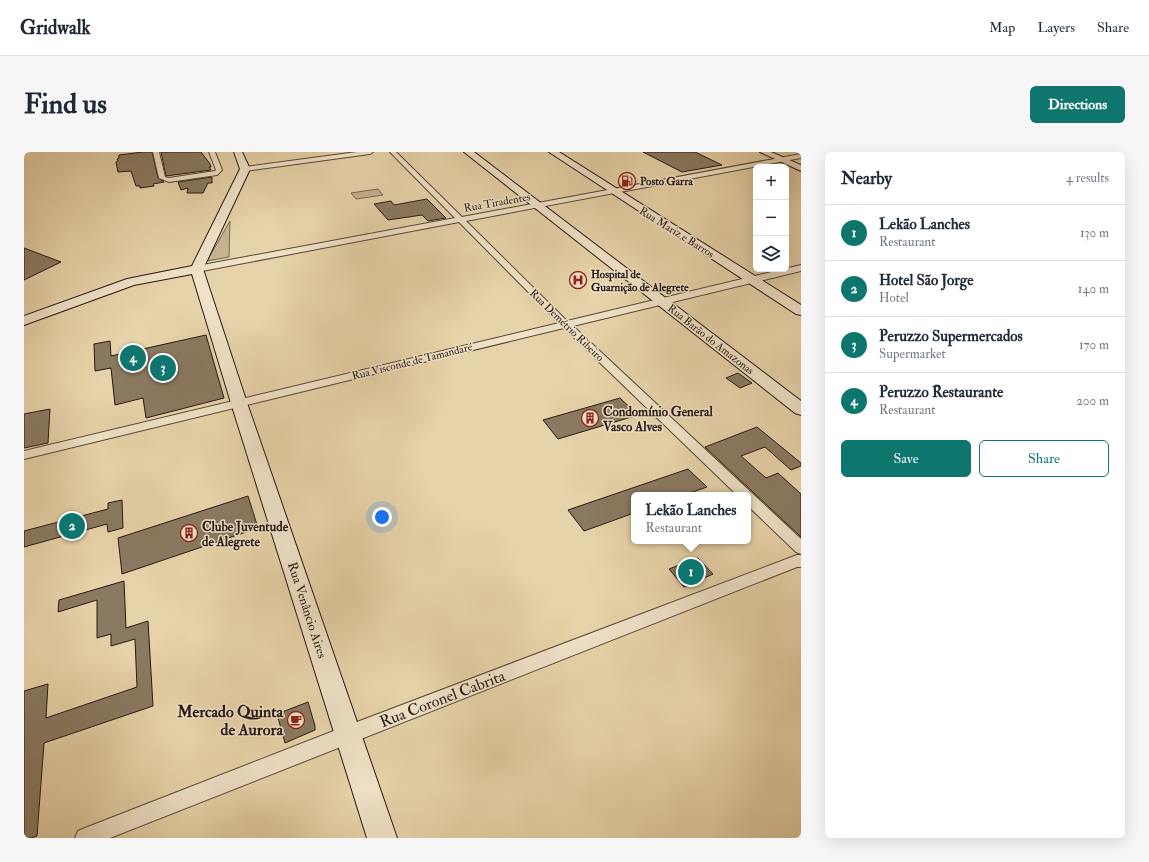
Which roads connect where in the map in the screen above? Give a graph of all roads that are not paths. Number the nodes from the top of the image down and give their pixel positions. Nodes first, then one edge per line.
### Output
1 (156, 152) edge
2 (212, 152) edge
3 (238, 152) edge
4 (370, 152) edge
5 (393, 152) edge
6 (468, 152) edge
7 (553, 152) edge
8 (764, 152) edge
9 (801, 156) edge
10 (781, 160) junction
11 (801, 168) edge
12 (245, 169) junction
13 (614, 192) junction
14 (538, 206) junction
15 (461, 220) junction
16 (197, 268) junction
17 (801, 268) edge
18 (752, 280) junction
19 (662, 301) junction
20 (801, 311) edge
21 (24, 321) edge
22 (565, 324) junction
23 (239, 403) junction
24 (801, 409) edge
25 (24, 455) edge
26 (741, 492) edge
27 (751, 501) edge
28 (801, 548) edge
29 (801, 561) edge
30 (349, 734) junction
31 (85, 838) edge
32 (382, 838) edge

1 - 2 street
3 - 12 street
4 - 12 street
5 - 15 street, Rua Demétrio Ribeiro
6 - 14 street, Rua Barão do Amazonas
7 - 13 street, Rua Mariz e Barros
8 - 10 street
9 - 10 street, Rua Tiradentes
10 - 11 street
10 - 13 street, Rua Tiradentes
12 - 16 street
13 - 14 street, Rua Tiradentes
13 - 18 street, Rua Mariz e Barros
14 - 15 street, Rua Tiradentes
14 - 19 street, Rua Barão do Amazonas
15 - 16 street, Rua Tiradentes
15 - 22 street, Rua Demétrio Ribeiro
16 - 21 street
16 - 23 street, Rua Venâncio Aires
17 - 18 street, Rua Visconde de Tamandaré
18 - 19 street, Rua Visconde de Tamandaré
18 - 20 street, Rua Mariz e Barros
19 - 22 street, Rua Visconde de Tamandaré
19 - 24 street, Rua Barão do Amazonas
22 - 23 street, Rua Visconde de Tamandaré
22 - 26 street, Rua Demétrio Ribeiro
23 - 25 street, Rua Visconde de Tamandaré
23 - 30 street, Rua Venâncio Aires
27 - 28 street
29 - 30 street, Rua Coronel Cabrita
30 - 31 street, Rua Coronel Cabrita
30 - 32 street, Rua Venâncio Aires

